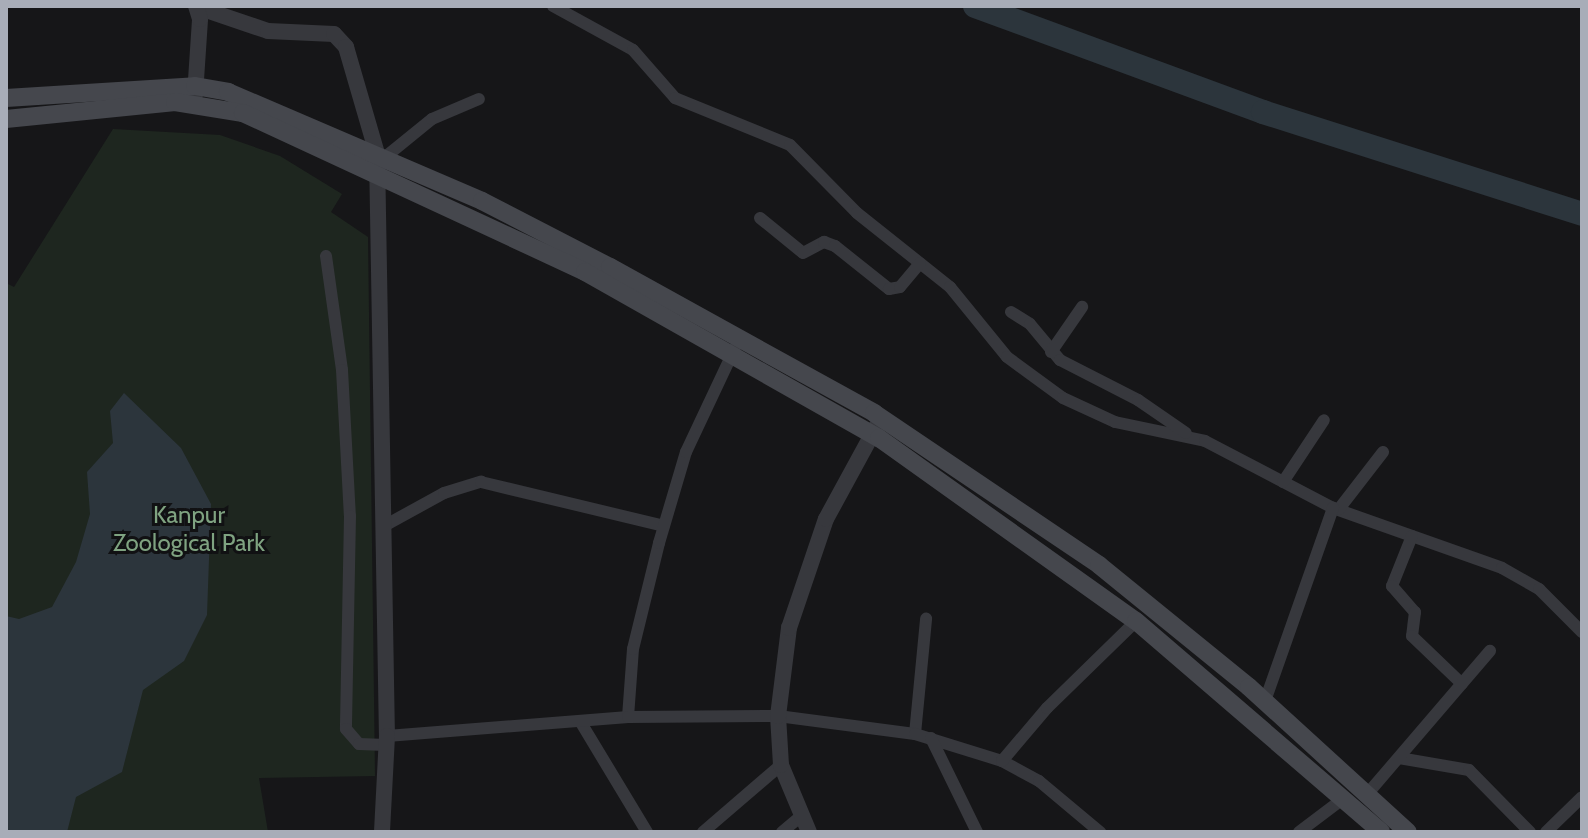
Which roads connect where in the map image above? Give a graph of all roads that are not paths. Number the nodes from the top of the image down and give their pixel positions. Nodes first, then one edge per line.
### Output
1 (196, 6) edge
2 (553, 6) edge
3 (195, 96) junction
4 (6, 98) edge
5 (479, 99) dead end
6 (6, 119) edge
7 (379, 162) junction
8 (760, 218) dead end
9 (326, 256) dead end
10 (920, 263) junction
11 (1082, 307) dead end
12 (1011, 312) dead end
13 (735, 346) junction
14 (1051, 352) junction
15 (1324, 420) dead end
16 (875, 425) junction
17 (1192, 437) junction
18 (1383, 452) dead end
19 (1283, 482) junction
20 (1336, 508) junction
21 (384, 526) junction
22 (664, 526) junction
23 (1412, 536) junction
24 (926, 619) dead end
25 (1136, 621) junction
26 (1582, 632) edge
27 (1490, 651) dead end
28 (1462, 684) junction
29 (1265, 701) junction
30 (778, 716) junction
31 (628, 717) junction
32 (580, 721) junction
33 (915, 734) junction
34 (931, 738) junction
35 (386, 741) junction
36 (1399, 758) junction
37 (1002, 761) junction
38 (781, 765) junction
39 (1369, 792) junction
40 (1582, 797) edge
41 (1344, 798) junction
42 (802, 815) junction
43 (1090, 829) edge
44 (382, 832) edge
45 (647, 832) edge
46 (703, 832) edge
47 (782, 832) edge
48 (809, 832) edge
49 (977, 832) edge
50 (1299, 832) edge
51 (1381, 832) edge
52 (1408, 832) edge
53 (1530, 832) edge
54 (1546, 832) edge

1 - 3 street
1 - 7 street
2 - 10 street
3 - 4 main road
3 - 6 main road
3 - 7 main road
5 - 7 street
7 - 13 main road
7 - 21 street
8 - 10 street
9 - 35 street
10 - 17 street
11 - 14 street
12 - 14 street
13 - 16 main road
13 - 22 street
14 - 17 street
15 - 19 street
16 - 25 main road
16 - 29 main road
16 - 30 street
17 - 19 street
18 - 20 street
19 - 20 street
20 - 23 street
20 - 29 street
21 - 22 street
21 - 35 street
22 - 31 street
23 - 26 street
23 - 28 street
24 - 33 street
25 - 37 street
25 - 41 main road
27 - 28 street
28 - 36 street
29 - 39 main road
30 - 31 street
30 - 33 street
30 - 38 street
31 - 32 street
32 - 35 street
32 - 45 street
33 - 34 street
34 - 37 street
34 - 49 street
35 - 44 street
36 - 39 street
36 - 53 street
37 - 43 street
38 - 42 street
38 - 46 street
39 - 52 main road
40 - 54 street
41 - 50 street
41 - 51 main road
42 - 47 street
42 - 48 street

